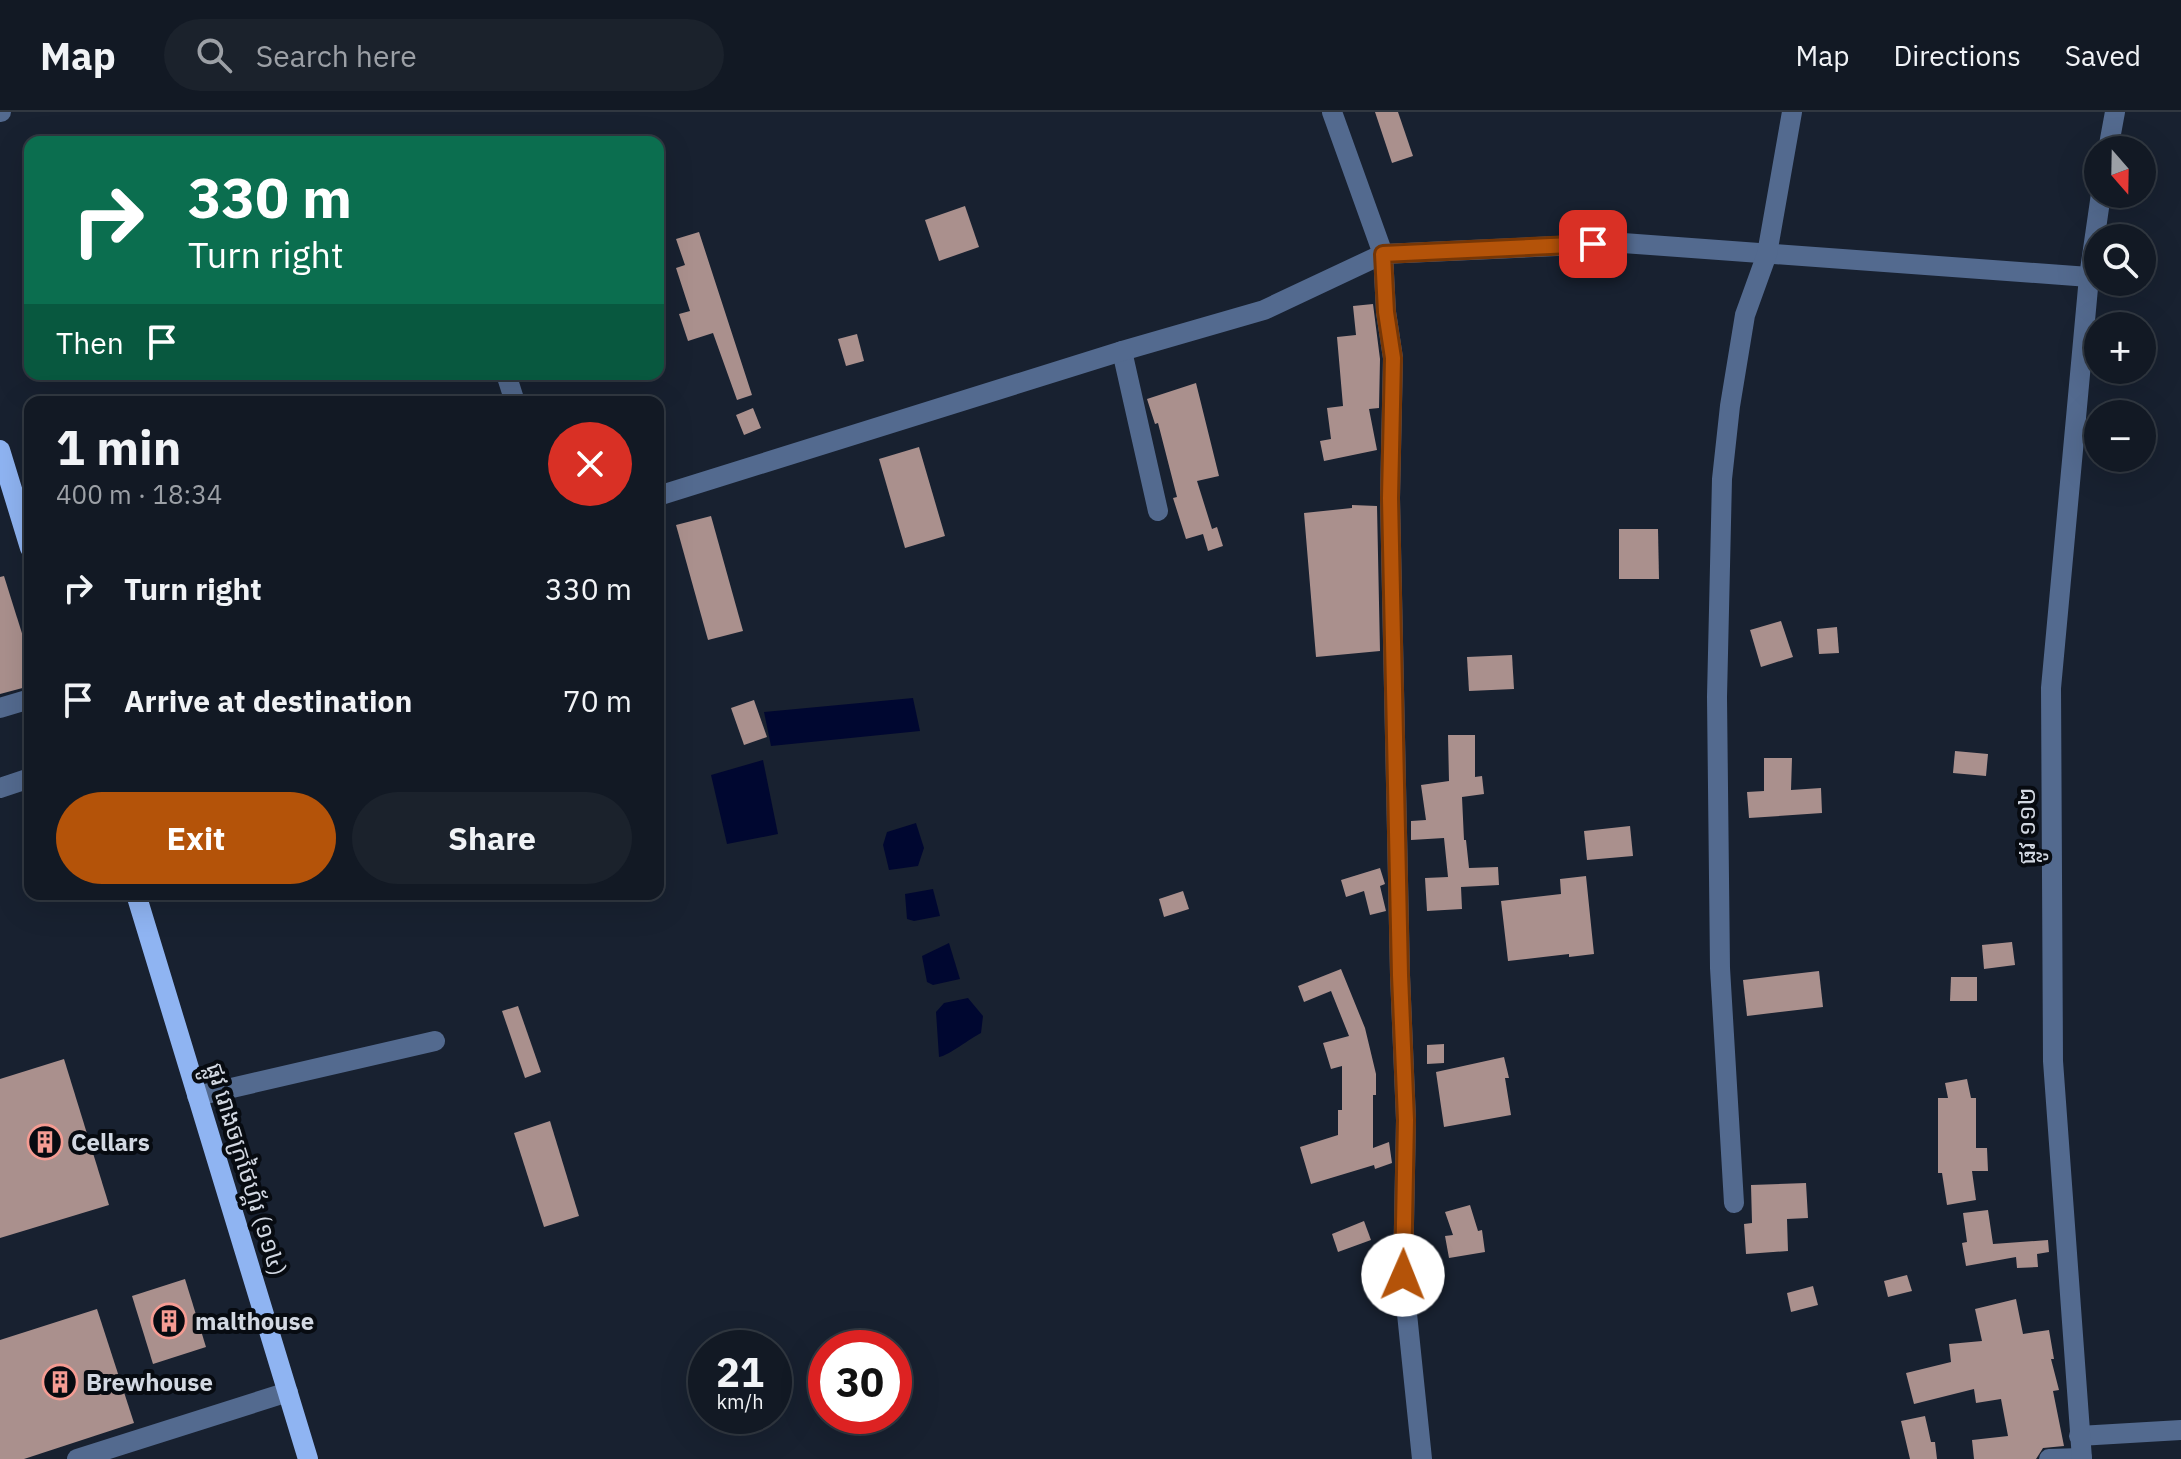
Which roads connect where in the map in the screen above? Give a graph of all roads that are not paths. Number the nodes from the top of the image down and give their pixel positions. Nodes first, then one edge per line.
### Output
1 (1332, 112) edge
2 (1792, 112) edge
3 (2115, 112) edge
4 (2111, 136) edge
5 (1383, 254) junction
6 (1767, 254) junction
7 (2084, 277) edge
8 (2087, 296) edge
9 (1122, 351) junction
10 (0, 450) edge
11 (664, 494) edge
12 (1158, 511) dead end
13 (24, 528) edge
14 (24, 701) edge
15 (0, 708) edge
16 (24, 780) edge
17 (0, 788) edge
18 (138, 900) edge
19 (435, 1041) dead end
20 (197, 1096) junction
21 (1734, 1203) dead end
22 (288, 1392) junction
23 (2181, 1430) edge
24 (2079, 1436) junction
25 (2082, 1458) edge
26 (77, 1459) edge
27 (308, 1459) edge
28 (1422, 1459) edge
29 (2049, 1459) edge

1 - 5 street
2 - 6 street
3 - 4 street
5 - 6 street
5 - 9 street
5 - 28 street
6 - 7 street
6 - 21 street
8 - 24 street, ផ្លូវ ១១២
9 - 11 street
9 - 12 street
10 - 13 main road
14 - 15 street
16 - 17 street
18 - 20 main road, ផ្លូវ រោងចក្រថៃហ្គ័រ (១១៤)
19 - 20 street
20 - 22 main road, ផ្លូវ រោងចក្រថៃហ្គ័រ (១១៤)
22 - 26 street
22 - 27 main road, ផ្លូវ រោងចក្រថៃហ្គ័រ (១១៤)
23 - 24 street
24 - 25 street, ផ្លូវ ១១២
25 - 29 street

